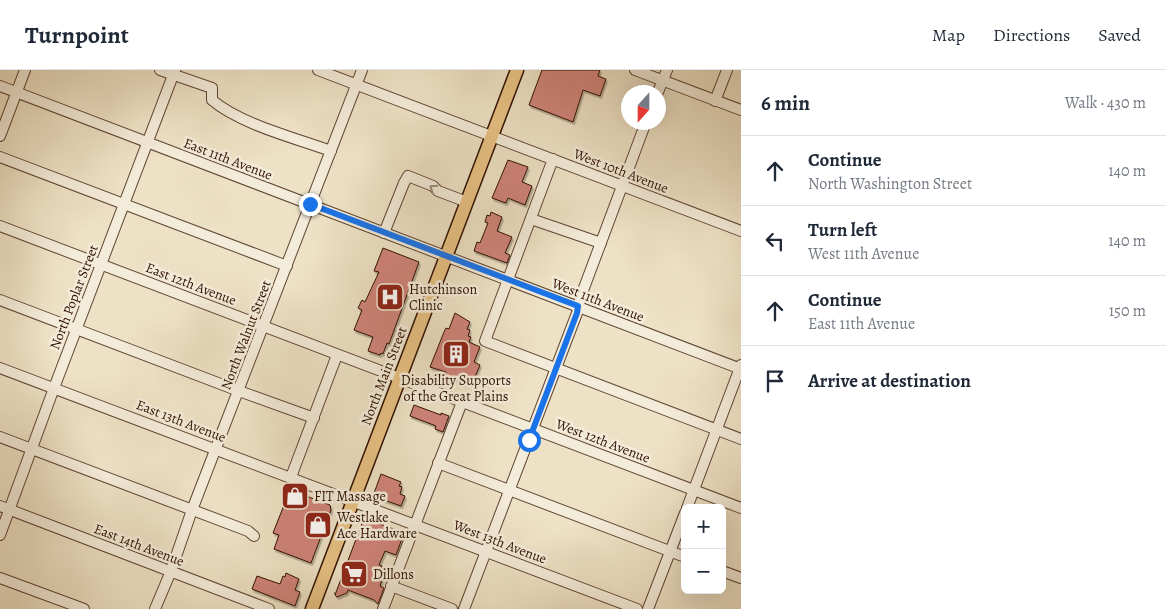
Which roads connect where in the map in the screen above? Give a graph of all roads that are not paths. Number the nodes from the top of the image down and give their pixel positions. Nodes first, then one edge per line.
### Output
1 (25, 70) edge
2 (160, 70) edge
3 (318, 70) edge
4 (362, 70) edge
5 (517, 70) edge
6 (635, 70) edge
7 (666, 70) edge
8 (728, 70) edge
9 (174, 72) edge
10 (662, 81) junction
11 (356, 85) junction
12 (661, 85) edge
13 (0, 86) edge
14 (16, 92) junction
15 (716, 101) junction
16 (741, 110) edge
17 (643, 130) edge
18 (0, 136) edge
19 (492, 136) junction
20 (148, 143) junction
21 (331, 151) junction
22 (0, 157) edge
23 (553, 159) junction
24 (622, 186) junction
25 (467, 202) junction
26 (124, 203) junction
27 (310, 204) junction
28 (531, 218) junction
29 (0, 226) edge
30 (741, 231) edge
31 (384, 233) junction
32 (600, 243) junction
33 (446, 256) junction
34 (101, 264) junction
35 (287, 266) junction
36 (508, 280) junction
37 (0, 300) edge
38 (578, 306) junction
39 (264, 326) junction
40 (76, 329) junction
41 (337, 355) junction
42 (741, 367) edge
43 (0, 368) edge
44 (556, 368) junction
45 (400, 378) junction
46 (54, 388) junction
47 (239, 391) junction
48 (462, 402) junction
49 (314, 418) junction
50 (533, 429) junction
51 (716, 430) junction
52 (0, 437) edge
53 (741, 439) edge
54 (216, 449) junction
55 (31, 450) junction
56 (438, 463) junction
57 (291, 477) junction
58 (510, 490) junction
59 (694, 490) junction
60 (353, 501) junction
61 (689, 504) edge
62 (5, 508) edge
63 (741, 508) edge
64 (192, 510) junction
65 (681, 523) edge
66 (415, 524) junction
67 (0, 535) edge
68 (254, 536) dead end
69 (486, 552) junction
70 (670, 552) junction
71 (681, 556) edge
72 (171, 571) junction
73 (726, 572) edge
74 (0, 578) edge
75 (741, 578) edge
76 (392, 586) junction
77 (242, 604) edge
78 (84, 609) edge
79 (155, 609) edge
80 (269, 609) edge
81 (312, 609) edge
82 (383, 609) edge
83 (452, 609) edge
84 (464, 609) edge
85 (637, 609) edge
86 (648, 609) edge

1 - 14 street
2 - 9 street
3 - 11 street, West 10th Avenue
4 - 11 street, North Walnut Street
5 - 19 main road, North Main Street
6 - 10 street
7 - 10 street
8 - 15 street
9 - 20 street, North Poplar Street
9 - 21 street
10 - 12 street
10 - 15 street
11 - 19 street, West 10th Avenue
11 - 21 street, North Walnut Street
13 - 14 street, East 11th Avenue
14 - 18 street
14 - 20 street, East 11th Avenue
15 - 16 street
17 - 24 street
19 - 23 street, West 10th Avenue
19 - 25 main road, North Main Street
20 - 26 street, North Poplar Street
20 - 27 street, East 11th Avenue
21 - 27 street, North Walnut Street
22 - 26 street
23 - 24 street, West 10th Avenue
23 - 28 street
24 - 30 street, West 10th Avenue
24 - 32 street
25 -> 31 street
25 - 33 main road, North Main Street
26 - 34 street, North Poplar Street
26 - 35 street
27 - 31 street, East 11th Avenue
27 - 35 street, North Walnut Street
28 - 32 street
28 - 36 street
29 - 34 street, East 12th Avenue
31 - 33 street, East 11th Avenue
32 - 38 street
33 - 36 street, West 11th Avenue
33 - 45 main road, North Main Street
34 - 39 street, East 12th Avenue
34 - 40 street, North Poplar Street
35 - 39 street, North Walnut Street
36 - 38 street, West 11th Avenue
36 - 44 street
37 - 40 street
38 - 42 street, West 11th Avenue
38 - 44 street
39 - 41 street, East 12th Avenue
39 - 47 street, North Walnut Street
40 - 46 street, North Poplar Street
40 - 47 street
41 - 45 street, East 12th Avenue
41 - 49 street
42 - 51 street
43 - 46 street, East 13th Avenue
44 - 50 street
44 - 51 street
45 - 48 street, West 12th Avenue
45 - 60 main road, North Main Street
46 - 54 street, East 13th Avenue
46 - 55 street, North Poplar Street
47 - 49 street
47 - 54 street, North Walnut Street
48 - 50 street, West 12th Avenue
48 - 56 street
49 - 57 street
50 - 58 street
50 - 59 street, West 12th Avenue
51 - 53 street
51 - 59 street
52 - 55 street
54 - 57 street, East 13th Avenue
54 - 64 street, North Walnut Street
55 - 62 street, North Poplar Street
55 - 64 street
56 - 58 street
56 - 66 street
57 - 60 street, East 13th Avenue
58 - 69 street
58 - 70 street
59 - 61 street
59 - 63 street, West 12th Avenue
60 - 66 street, West 13th Avenue
60 - 81 main road, North Main Street
62 - 67 street, North Poplar Street
62 - 72 street, East 14th Avenue
64 - 68 street
64 - 72 street, North Walnut Street
65 - 70 street
66 - 69 street, West 13th Avenue
66 - 76 street
69 - 84 street
69 - 85 street, West 13th Avenue
70 - 71 street
70 - 86 street
72 - 77 street, East 14th Avenue
72 - 79 street, North Walnut Street
73 - 75 street
74 - 78 street
76 - 82 street
76 - 83 street
77 - 80 street, East 14th Avenue

